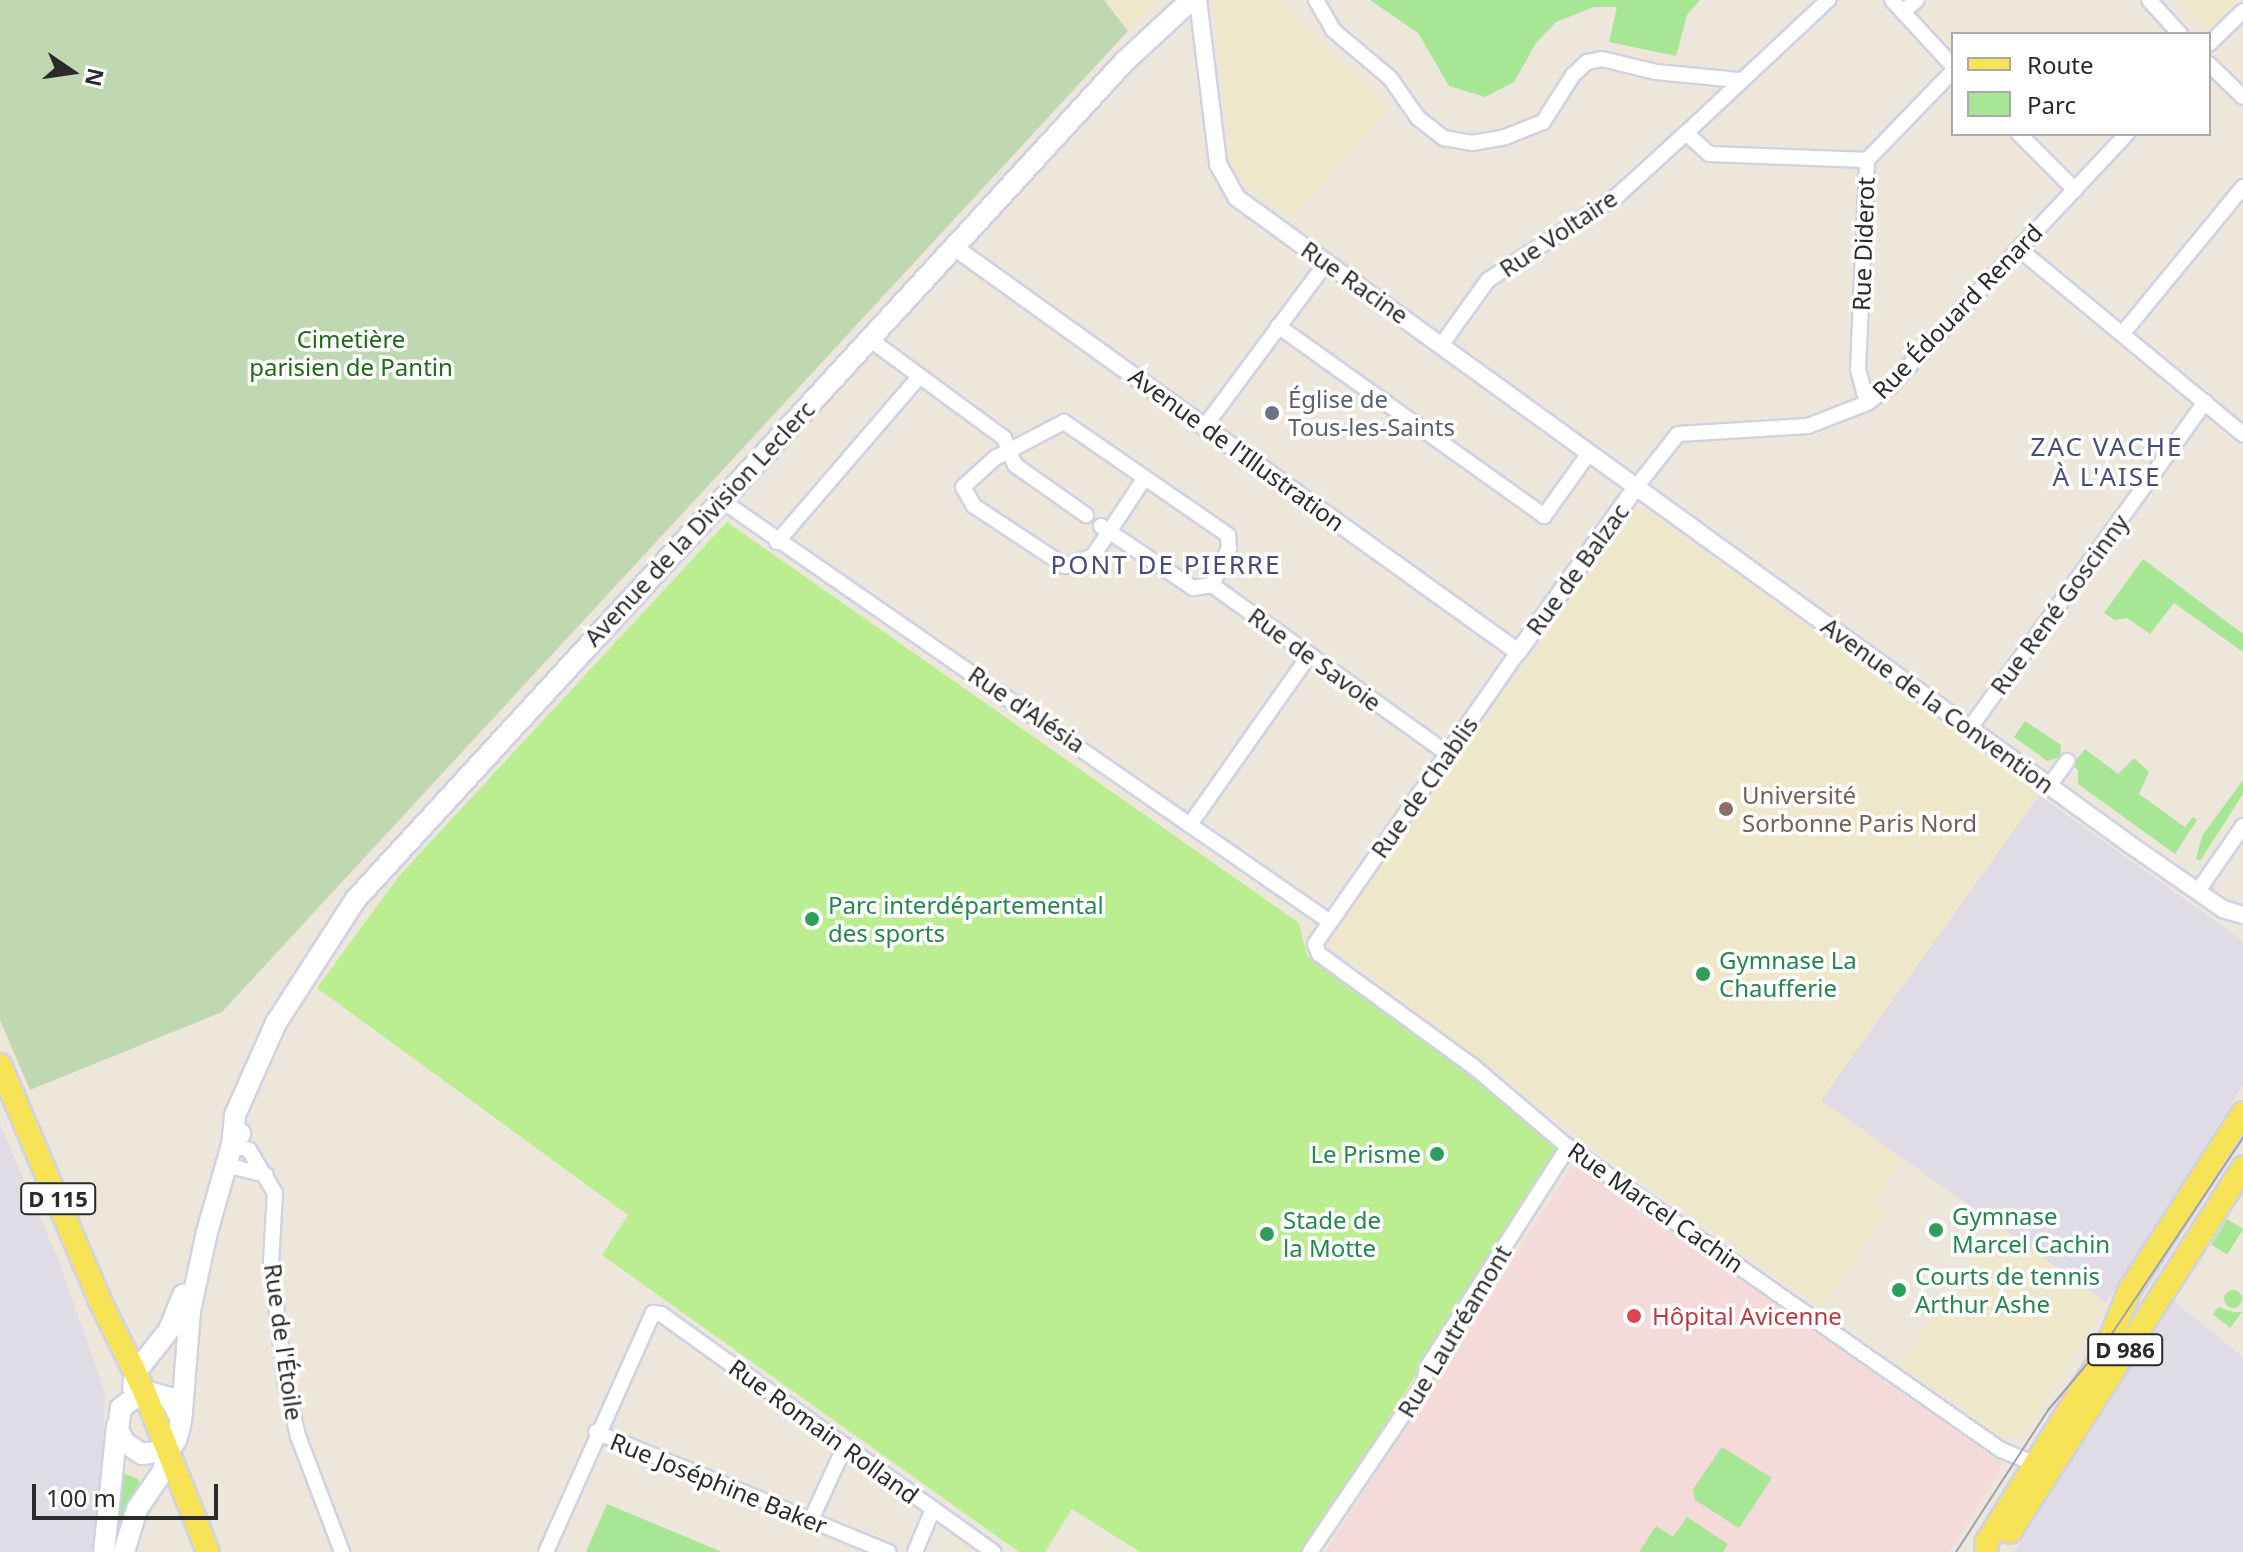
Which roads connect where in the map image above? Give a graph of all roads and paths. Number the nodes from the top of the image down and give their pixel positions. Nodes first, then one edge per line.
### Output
1 (1191, 0) edge
2 (1198, 0) edge
3 (1316, 0) edge
4 (1828, 0) edge
5 (1892, 0) edge
6 (1917, 0) edge
7 (2149, 0) edge
8 (2243, 11) edge
9 (1903, 12) junction
10 (2178, 32) edge
11 (2211, 42) edge
12 (2211, 66) edge
13 (1951, 67) edge
14 (1951, 71) edge
15 (1739, 80) junction
16 (2243, 97) edge
17 (1686, 133) junction
18 (2021, 136) edge
19 (2125, 136) edge
20 (1867, 160) junction
21 (2243, 187) edge
22 (2075, 190) junction
23 (954, 247) junction
24 (2019, 249) junction
25 (1327, 262) junction
26 (1278, 326) junction
27 (2123, 333) junction
28 (868, 338) junction
29 (1442, 344) junction
30 (919, 377) junction
31 (2205, 402) junction
32 (1867, 403) junction
33 (1205, 426) junction
34 (2243, 434) edge
35 (1010, 450) junction
36 (1589, 453) junction
37 (1144, 479) junction
38 (1637, 486) junction
39 (721, 500) junction
40 (1086, 515) dead end
41 (1105, 528) junction
42 (777, 542) junction
43 (1212, 585) junction
44 (1518, 652) junction
45 (1309, 656) junction
46 (1970, 728) junction
47 (1447, 753) junction
48 (2067, 761) dead end
49 (2049, 786) junction
50 (1191, 823) junction
51 (2243, 826) edge
52 (2198, 891) junction
53 (2243, 915) edge
54 (1330, 922) junction
55 (0, 1065) edge
56 (2243, 1113) edge
57 (232, 1145) junction
58 (1568, 1147) junction
59 (226, 1165) junction
60 (2243, 1167) edge
61 (266, 1175) junction
62 (2235, 1191) edge
63 (207, 1232) junction
64 (137, 1387) junction
65 (181, 1419) junction
66 (118, 1422) junction
67 (596, 1432) junction
68 (845, 1446) junction
69 (162, 1459) junction
70 (2045, 1462) junction
71 (933, 1509) junction
72 (810, 1522) junction
73 (104, 1552) edge
74 (124, 1552) edge
75 (197, 1552) edge
76 (208, 1552) edge
77 (342, 1552) edge
78 (546, 1552) edge
79 (888, 1552) edge
80 (915, 1552) edge
81 (994, 1552) edge
82 (1310, 1552) edge
83 (1987, 1552) edge
84 (1995, 1552) edge

1 - 23 main road, Avenue de la Division Leclerc
2 - 25 street, Rue Racine
3 - 15 street
4 - 15 street, Rue Voltaire
5 - 9 street
6 - 9 street
7 - 10 street
8 - 11 street
9 - 13 street
12 - 16 street
14 - 20 street, Rue Diderot
15 - 17 street, Rue Voltaire
17 - 20 street
17 - 29 street, Rue Voltaire
18 - 22 street
19 - 22 street, Rue Édouard Renard
20 - 32 street, Rue Diderot
21 - 27 street
22 - 24 street, Rue Édouard Renard
23 - 28 main road, Avenue de la Division Leclerc
23 - 33 street, Avenue de l'Illustration
24 - 27 street
24 - 32 street, Rue Édouard Renard
25 - 26 street
25 - 29 street, Rue Racine
26 - 33 street
26 - 36 street
27 - 31 street
28 - 30 street
28 - 39 main road, Avenue de la Division Leclerc
29 - 36 street, Rue Racine
30 - 35 street
30 - 42 street
31 - 34 street
31 - 46 street, Rue René Goscinny
32 - 38 street, Rue Édouard Renard
33 - 44 street, Avenue de l'Illustration
35 - 37 street
35 - 40 street
35 - 41 street
36 - 38 street, Rue Racine
37 - 41 street
37 - 43 street
38 - 44 street, Rue de Balzac
38 - 46 street, Avenue de la Convention
39 - 42 street, Rue d'Alésia
39 - 57 main road, Avenue de la Division Leclerc
41 - 43 street, Rue de Savoie
42 - 50 street, Rue d'Alésia
43 - 45 street, Rue de Savoie
44 - 47 street, Rue de Chablis
45 - 47 street, Rue de Savoie
45 - 50 street
46 - 49 street, Avenue de la Convention
47 - 54 street, Rue de Chablis
48 - 49 street
49 - 52 street, Avenue de la Convention
50 - 54 street, Rue d'Alésia
51 - 52 street
52 - 53 street, Avenue de la Convention
54 - 58 street, Rue Marcel Cachin
55 - 64 main road, D 115
56 - 70 main road, D 986
57 - 59 main road, Avenue de la Division Leclerc
57 - 61 street
58 - 70 street, Rue Marcel Cachin
58 - 82 street, Rue Lautréamont
59 - 61 street
59 - 63 main road, Avenue de la Division Leclerc
60 - 62 main road, D 986
61 - 77 street, Rue de l'Étoile
62 - 70 main road, D 986
63 - 64 main road, Avenue de la Division Leclerc
63 - 65 main road, Avenue de la Division Leclerc
64 - 65 main road
64 - 66 main road, Avenue de la Division Leclerc
64 - 69 main road, D 115
65 - 69 main road, Avenue de la Division Leclerc
66 - 69 main road
66 - 73 main road
67 - 68 street, Rue Romain Rolland
67 - 72 street, Rue Joséphine Baker
67 - 78 street
68 - 71 street, Rue Romain Rolland
68 - 72 street
69 - 74 main road, Avenue de la Division Leclerc
69 - 75 main road, D 115
69 - 76 main road, D 115
70 - 83 main road, D 986
70 - 84 main road, D 986
71 - 80 street
71 - 81 street, Rue Romain Rolland
72 - 79 street, Rue Joséphine Baker

